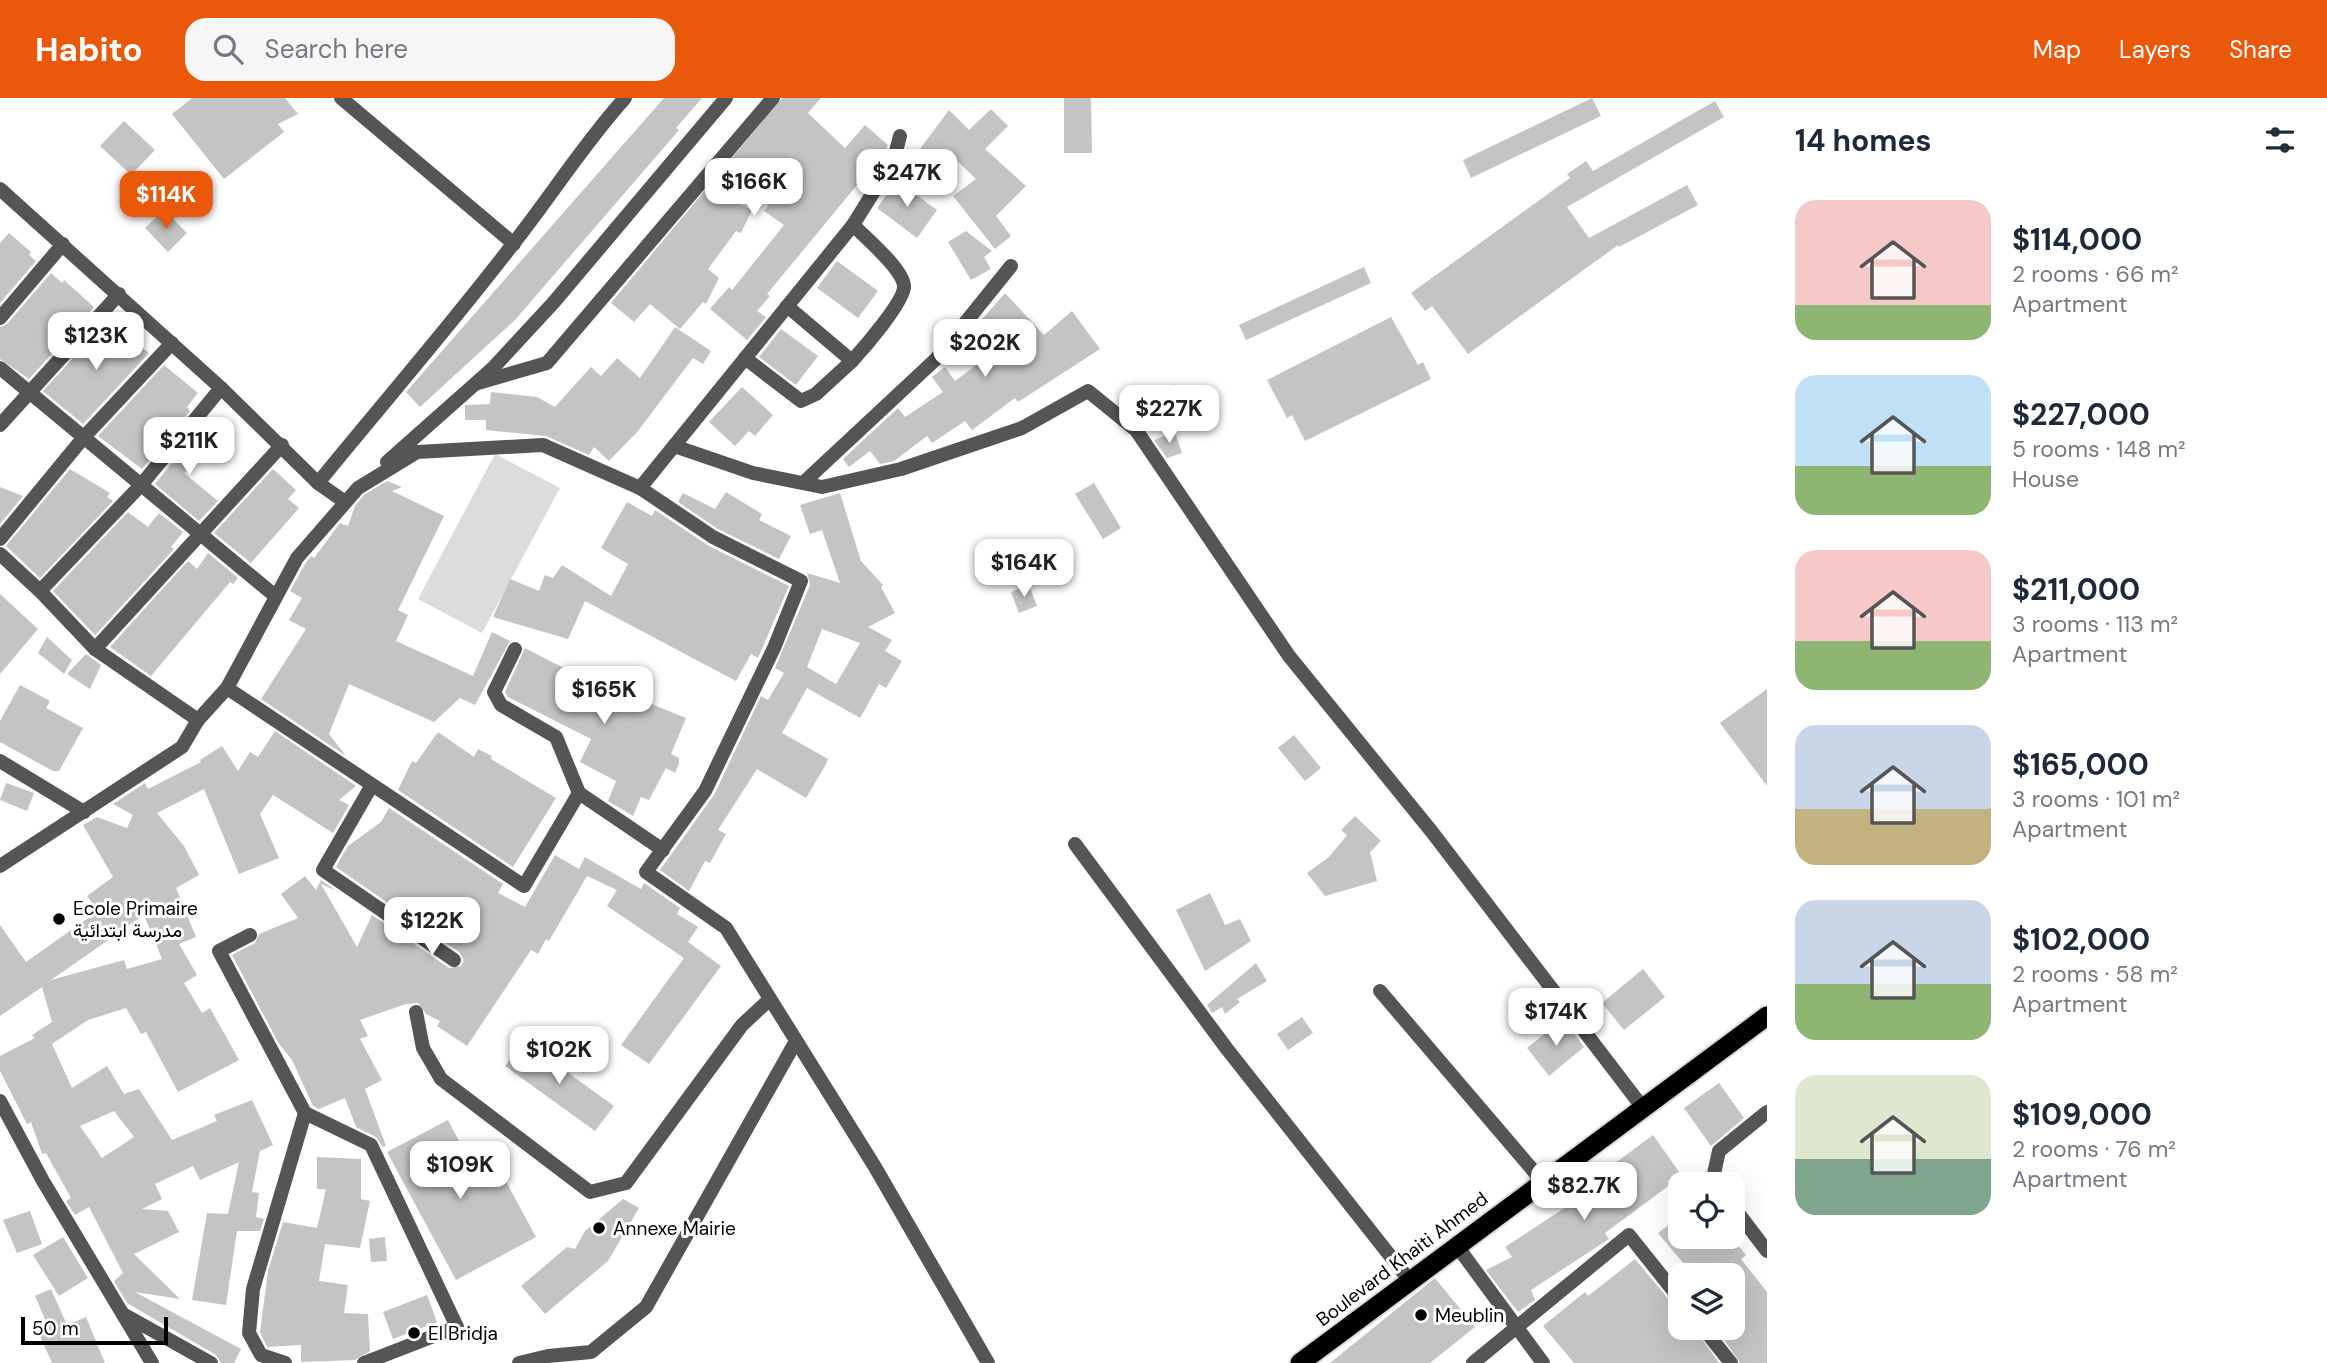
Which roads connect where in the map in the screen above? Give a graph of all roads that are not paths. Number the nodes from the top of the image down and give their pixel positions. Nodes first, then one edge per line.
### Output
1 (341, 98) edge
2 (625, 98) edge
3 (726, 98) edge
4 (773, 98) edge
5 (900, 136) dead end
6 (0, 191) edge
7 (853, 225) junction
8 (63, 244) junction
9 (514, 244) junction
10 (1011, 266) dead end
11 (119, 294) junction
12 (787, 306) junction
13 (0, 318) edge
14 (172, 343) junction
15 (745, 358) junction
16 (852, 361) junction
17 (0, 368) edge
18 (474, 385) junction
19 (221, 388) junction
20 (31, 394) junction
21 (0, 425) edge
22 (84, 437) junction
23 (282, 444) junction
24 (674, 446) junction
25 (318, 482) junction
26 (803, 483) junction
27 (141, 485) junction
28 (358, 488) junction
29 (640, 488) junction
30 (345, 502) junction
31 (200, 533) junction
32 (0, 539) edge
33 (0, 554) edge
34 (40, 591) junction
35 (274, 595) junction
36 (95, 649) junction
37 (516, 649) dead end
38 (227, 688) junction
39 (198, 720) junction
40 (0, 761) edge
41 (372, 785) junction
42 (579, 793) junction
43 (84, 812) junction
44 (1075, 844) dead end
45 (663, 850) junction
46 (0, 866) edge
47 (250, 935) dead end
48 (454, 960) dead end
49 (1380, 991) dead end
50 (769, 999) junction
51 (416, 1012) dead end
52 (1767, 1016) edge
53 (796, 1041) junction
54 (0, 1101) edge
55 (1643, 1108) junction
56 (1767, 1112) edge
57 (305, 1113) junction
58 (1714, 1172) edge
59 (1543, 1182) junction
60 (1745, 1222) edge
61 (1457, 1246) junction
62 (1767, 1251) edge
63 (1410, 1282) junction
64 (1668, 1284) edge
65 (122, 1314) junction
66 (1517, 1328) junction
67 (1713, 1340) edge
68 (595, 1358) edge
69 (542, 1360) edge
70 (152, 1363) edge
71 (211, 1363) edge
72 (285, 1363) edge
73 (364, 1363) edge
74 (519, 1363) edge
75 (988, 1363) edge
76 (1300, 1363) edge
77 (1473, 1363) edge
78 (1544, 1363) edge
79 (1731, 1363) edge

1 - 9 street
2 - 9 street
3 - 18 street
4 - 18 street
5 - 7 street
6 - 8 street
7 - 12 street
7 - 16 street
8 - 11 street
8 - 13 street
9 - 25 street
10 - 26 street
11 - 14 street
11 - 20 street
12 - 15 street
12 - 16 street
14 - 19 street
14 - 22 street
15 - 16 street
15 - 24 street
17 - 20 street
18 - 28 street
19 - 23 street
19 - 27 street
20 - 21 street
20 - 22 street
22 - 27 street
22 - 32 street
23 - 25 street
23 - 31 street
24 - 26 street
24 - 29 street
25 - 30 street
26 - 55 street
27 - 31 street
27 - 34 street
28 - 29 street
28 - 30 street
29 - 45 street
30 - 35 street
31 - 35 street
31 - 36 street
33 - 34 street
34 - 36 street
35 - 38 street
36 - 39 street
37 - 42 street
38 - 39 street
38 - 41 street
39 - 43 street
40 - 43 street
41 - 42 street
41 - 48 street
42 - 45 street
43 - 46 street
44 - 63 street
45 - 50 street
47 - 57 street
49 - 59 street
50 - 51 street
50 - 53 street
52 - 55 highway, Boulevard Khaiti Ahmed
53 - 68 street
53 - 75 street
54 - 65 street
55 - 59 highway, Boulevard Khaiti Ahmed
56 - 58 street
57 - 72 street
57 - 73 street
59 - 61 highway, Boulevard Khaiti Ahmed
60 - 62 street
61 - 63 highway, Boulevard Khaiti Ahmed
61 - 66 street
63 - 76 highway, Boulevard Khaiti Ahmed
64 - 66 street
65 - 70 street
65 - 71 street
66 - 77 street
66 - 78 street
67 - 79 street
68 - 69 street
69 - 74 street

